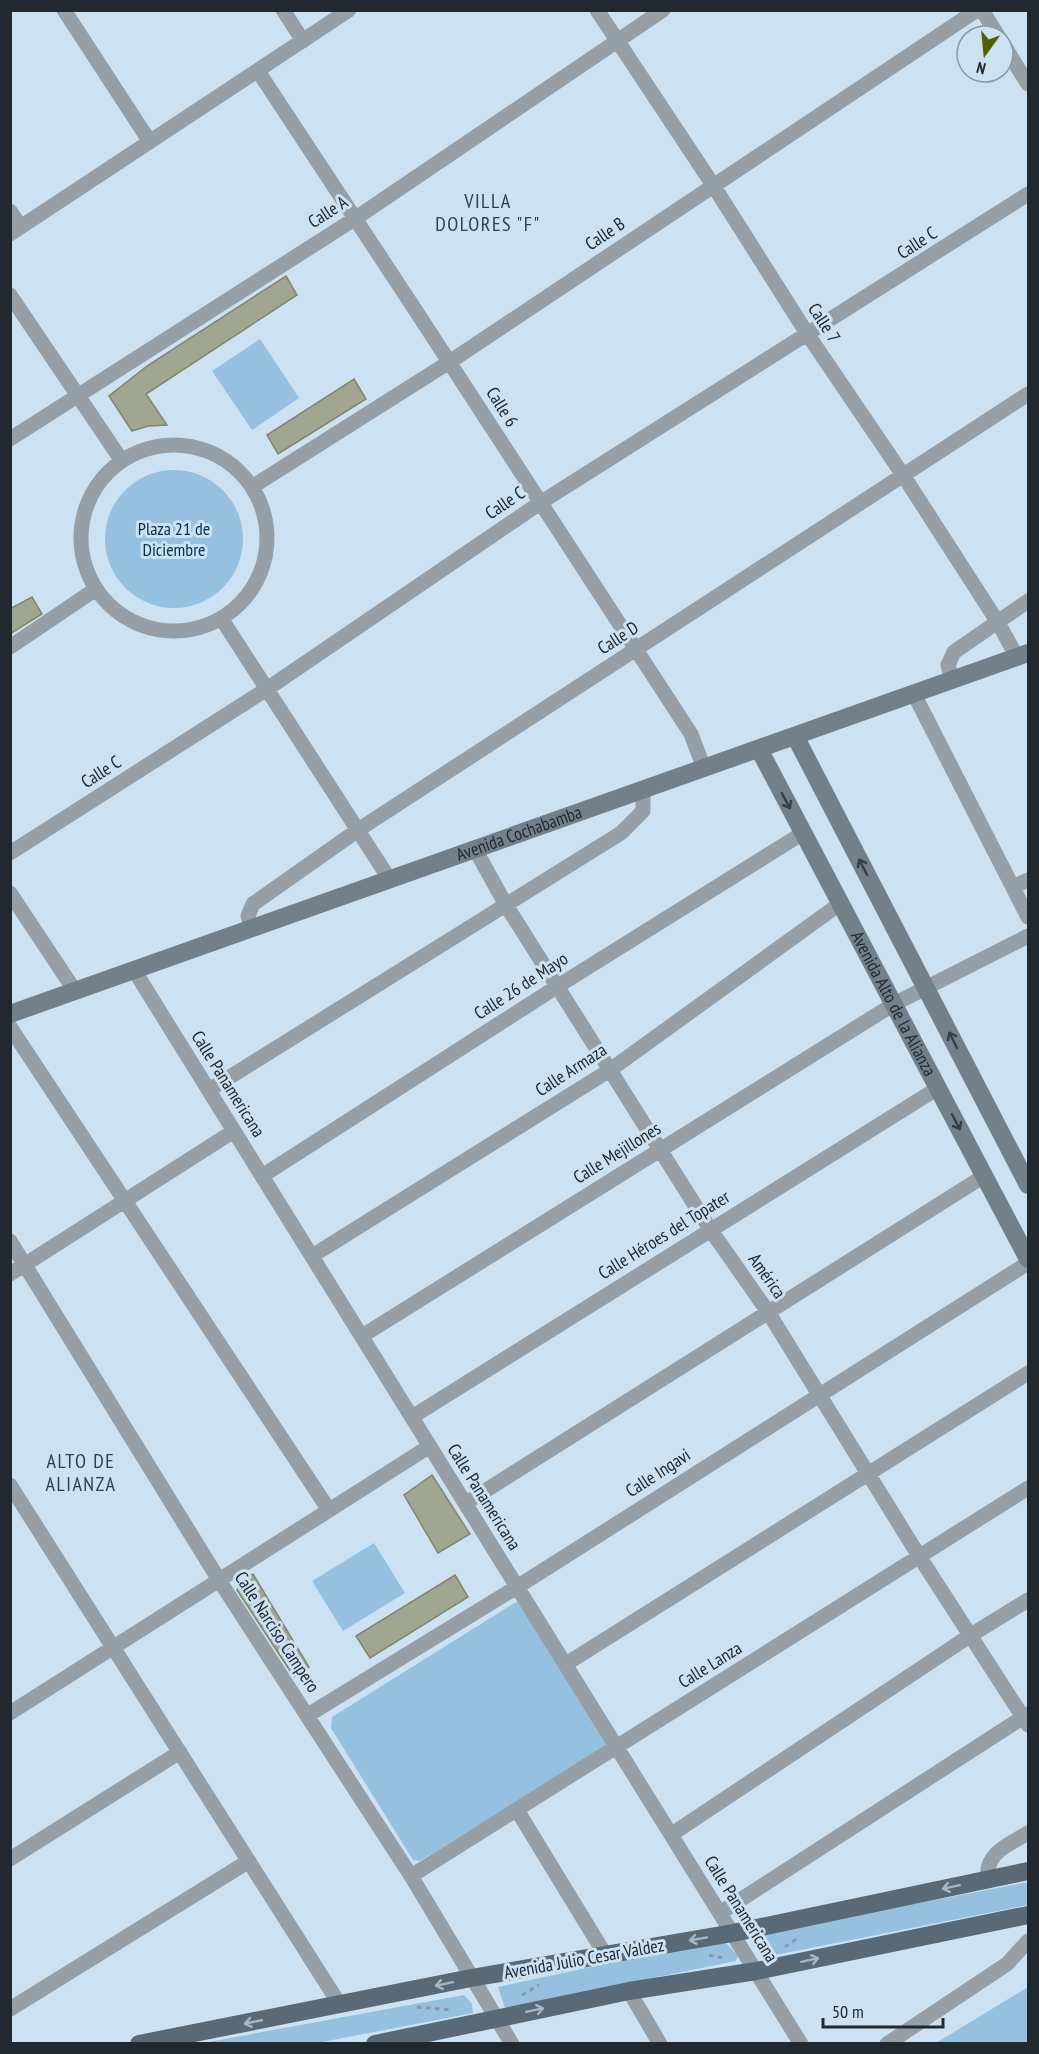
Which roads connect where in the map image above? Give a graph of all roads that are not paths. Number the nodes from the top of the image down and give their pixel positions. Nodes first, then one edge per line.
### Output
1 (64, 10) edge
2 (283, 10) edge
3 (350, 10) edge
4 (597, 10) edge
5 (663, 10) edge
6 (980, 10) edge
7 (990, 24) edge
8 (617, 40) junction
9 (303, 41) junction
10 (1015, 62) edge
11 (258, 71) junction
12 (1029, 84) edge
13 (150, 142) junction
14 (713, 185) junction
15 (1029, 194) edge
16 (10, 211) edge
17 (356, 218) junction
18 (16, 230) edge
19 (10, 295) edge
20 (808, 335) junction
21 (451, 361) junction
22 (79, 394) junction
23 (1029, 394) edge
24 (10, 439) edge
25 (122, 461) junction
26 (903, 475) junction
27 (252, 487) junction
28 (540, 503) junction
29 (96, 589) junction
30 (1029, 601) edge
31 (221, 618) junction
32 (997, 621) junction
33 (10, 647) edge
34 (636, 649) junction
35 (1023, 655) edge
36 (952, 680) junction
37 (267, 689) junction
38 (914, 694) junction
39 (795, 736) junction
40 (759, 749) junction
41 (704, 768) junction
42 (643, 790) junction
43 (358, 830) junction
44 (803, 832) junction
45 (475, 849) junction
46 (10, 853) edge
47 (390, 880) junction
48 (1029, 880) edge
49 (1013, 887) junction
50 (10, 893) edge
51 (841, 903) junction
52 (506, 905) junction
53 (1029, 917) edge
54 (252, 928) junction
55 (1029, 936) edge
56 (134, 970) junction
57 (558, 986) junction
58 (926, 989) junction
59 (75, 991) junction
60 (894, 1004) junction
61 (10, 1014) edge
62 (10, 1027) edge
63 (610, 1070) junction
64 (938, 1088) junction
65 (209, 1089) junction
66 (234, 1131) junction
67 (661, 1148) junction
68 (262, 1176) junction
69 (984, 1176) junction
70 (1029, 1185) edge
71 (126, 1200) junction
72 (710, 1229) junction
73 (10, 1241) edge
74 (312, 1256) junction
75 (1029, 1261) edge
76 (26, 1265) junction
77 (10, 1274) edge
78 (768, 1311) junction
79 (362, 1336) junction
80 (1029, 1373) edge
81 (819, 1394) junction
82 (412, 1417) junction
83 (430, 1446) junction
84 (868, 1475) junction
85 (10, 1485) edge
86 (1029, 1488) edge
87 (466, 1503) junction
88 (328, 1510) junction
89 (919, 1556) junction
90 (219, 1580) junction
91 (518, 1587) junction
92 (1029, 1600) edge
93 (971, 1635) junction
94 (113, 1647) junction
95 (566, 1664) junction
96 (10, 1713) edge
97 (308, 1715) junction
98 (1027, 1719) edge
99 (617, 1747) junction
100 (180, 1752) junction
101 (516, 1810) junction
102 (1029, 1833) edge
103 (672, 1834) junction
104 (10, 1859) edge
105 (249, 1861) junction
106 (1029, 1871) edge
107 (411, 1876) junction
108 (988, 1879) junction
109 (720, 1913) junction
110 (1029, 1915) edge
111 (733, 1933) junction
112 (1029, 1941) edge
113 (606, 1956) junction
114 (756, 1971) junction
115 (471, 1978) junction
116 (629, 1991) junction
117 (340, 2005) junction
118 (10, 2009) edge
119 (496, 2018) junction
120 (139, 2043) edge
121 (375, 2043) edge
122 (512, 2043) edge
123 (660, 2043) edge
124 (801, 2043) edge
125 (887, 2043) edge

1 - 13 street
2 - 9 street
3 - 9 street
4 - 8 street, Calle 7
5 - 8 street, Calle A
6 - 7 street
6 - 14 street, Calle B
8 - 14 street, Calle 7
8 - 17 street, Calle A
9 - 11 street
10 - 12 street
11 - 13 street
11 - 17 street, Calle 6
13 - 18 street
14 - 20 street, Calle 7
14 - 21 street, Calle B
15 - 20 street, Calle C
16 - 18 street
17 - 21 street, Calle 6
17 - 22 street, Calle A
19 - 22 street
20 - 26 street, Calle 7
20 - 28 street, Calle C
21 - 27 street, Calle B
21 - 28 street, Calle 6
22 - 24 street, Calle A
22 - 25 street
23 - 26 street, Calle D
25 - 27 street
25 - 29 street
26 - 32 street, Calle 7
26 - 34 street, Calle D
27 - 31 street
28 - 34 street, Calle 6
28 - 37 street, Calle C
29 - 31 street
29 - 33 street
30 - 32 street
31 - 37 street
32 - 35 street, Calle 7
32 - 36 street
34 - 41 street, Calle 6
34 - 43 street, Calle D
35 - 36 street, Avenida Cochabamba
36 - 38 street, Avenida Cochabamba
37 - 43 street
37 - 46 street, Calle C
38 - 39 street, Avenida Cochabamba
38 - 49 street
39 - 40 street, Avenida Cochabamba
58 -> 39 street, Avenida Alto de la Alianza
40 - 41 street, Avenida Cochabamba
40 -> 44 street, Avenida Alto de la Alianza
41 - 42 street, Avenida Cochabamba
42 - 45 street, Avenida Cochabamba
42 - 52 street
43 - 47 street
43 - 54 street, Calle D
44 - 51 street, Avenida Alto de la Alianza
44 - 57 street, Calle 26 de Mayo
45 - 47 street, Avenida Cochabamba
45 - 52 street, América
47 - 54 street, Avenida Cochabamba
48 - 49 street
49 - 53 street
50 - 59 street
51 - 60 street, Avenida Alto de la Alianza
51 - 63 street, Calle Armaza
52 - 57 street, América
52 - 65 street
54 - 56 street, Avenida Cochabamba
55 - 58 street, Calle Mejillones
56 - 59 street, Avenida Cochabamba
56 - 65 street, Calle Panamericana
57 - 63 street, América
57 - 68 street, Calle 26 de Mayo
58 - 60 street, Calle Mejillones
70 -> 58 street, Avenida Alto de la Alianza
59 - 61 street, Avenida Cochabamba
60 - 64 street, Avenida Alto de la Alianza
60 - 67 street, Calle Mejillones
62 - 71 street
63 - 67 street, América
63 - 74 street, Calle Armaza
64 -> 69 street, Avenida Alto de la Alianza
64 - 72 street, Calle Héroes del Topater
65 - 66 street, Calle Panamericana
66 - 68 street, Calle Panamericana
66 - 71 street
67 - 72 street, América
67 - 79 street, Calle Mejillones
68 - 74 street, Calle Panamericana
69 - 75 street, Avenida Alto de la Alianza
69 - 78 street
71 - 76 street
71 - 88 street
72 - 78 street, América
72 - 82 street, Calle Héroes del Topater
73 - 76 street, Calle Narciso Campero
74 - 79 street, Calle Panamericana
75 - 81 street, Calle Ingavi
76 - 77 street
76 - 90 street, Calle Narciso Campero
78 - 81 street, América
78 - 87 street
79 - 82 street, Calle Panamericana
80 - 84 street
81 - 84 street, América
81 - 91 street, Calle Ingavi
82 - 83 street, Calle Panamericana
83 - 87 street, Calle Panamericana
83 - 88 street
84 - 89 street, América
84 - 95 street
85 - 94 street
86 - 89 street, Calle Lanza
87 - 91 street, Calle Panamericana
88 - 90 street
89 - 93 street, América
89 - 99 street, Calle Lanza
90 - 94 street
90 - 97 street, Calle Narciso Campero
91 - 95 street, Calle Panamericana
91 - 97 street, Calle Ingavi
92 - 93 street
93 - 98 street, América
93 - 103 street
94 - 96 street
94 - 100 street
95 - 99 street, Calle Panamericana
97 - 107 street, Calle Narciso Campero
98 - 109 street
99 - 101 street, Calle Lanza
99 - 103 street, Calle Panamericana
100 - 104 street
100 - 105 street
101 - 107 street, Calle Lanza
101 - 113 street
102 - 108 street
103 - 109 street, Calle Panamericana
105 - 117 street
105 - 118 street
106 - 108 main road, Avenida Julio Cesar Valdez
107 - 115 street, Calle Narciso Campero
108 -> 111 main road, Avenida Julio Cesar Valdez
109 - 111 street, Calle Panamericana
114 -> 110 main road
111 -> 113 main road, Avenida Julio Cesar Valdez
111 - 114 street, Calle Panamericana
112 - 125 street
113 - 115 main road, Avenida Julio Cesar Valdez
114 - 116 main road
114 - 124 street, Calle Panamericana
115 -> 117 main road, Avenida Julio Cesar Valdez
115 - 119 street, Calle Narciso Campero
119 -> 116 main road
116 - 123 street
117 -> 120 main road, Avenida Julio Cesar Valdez
119 - 121 main road
119 - 122 street, Calle Narciso Campero

